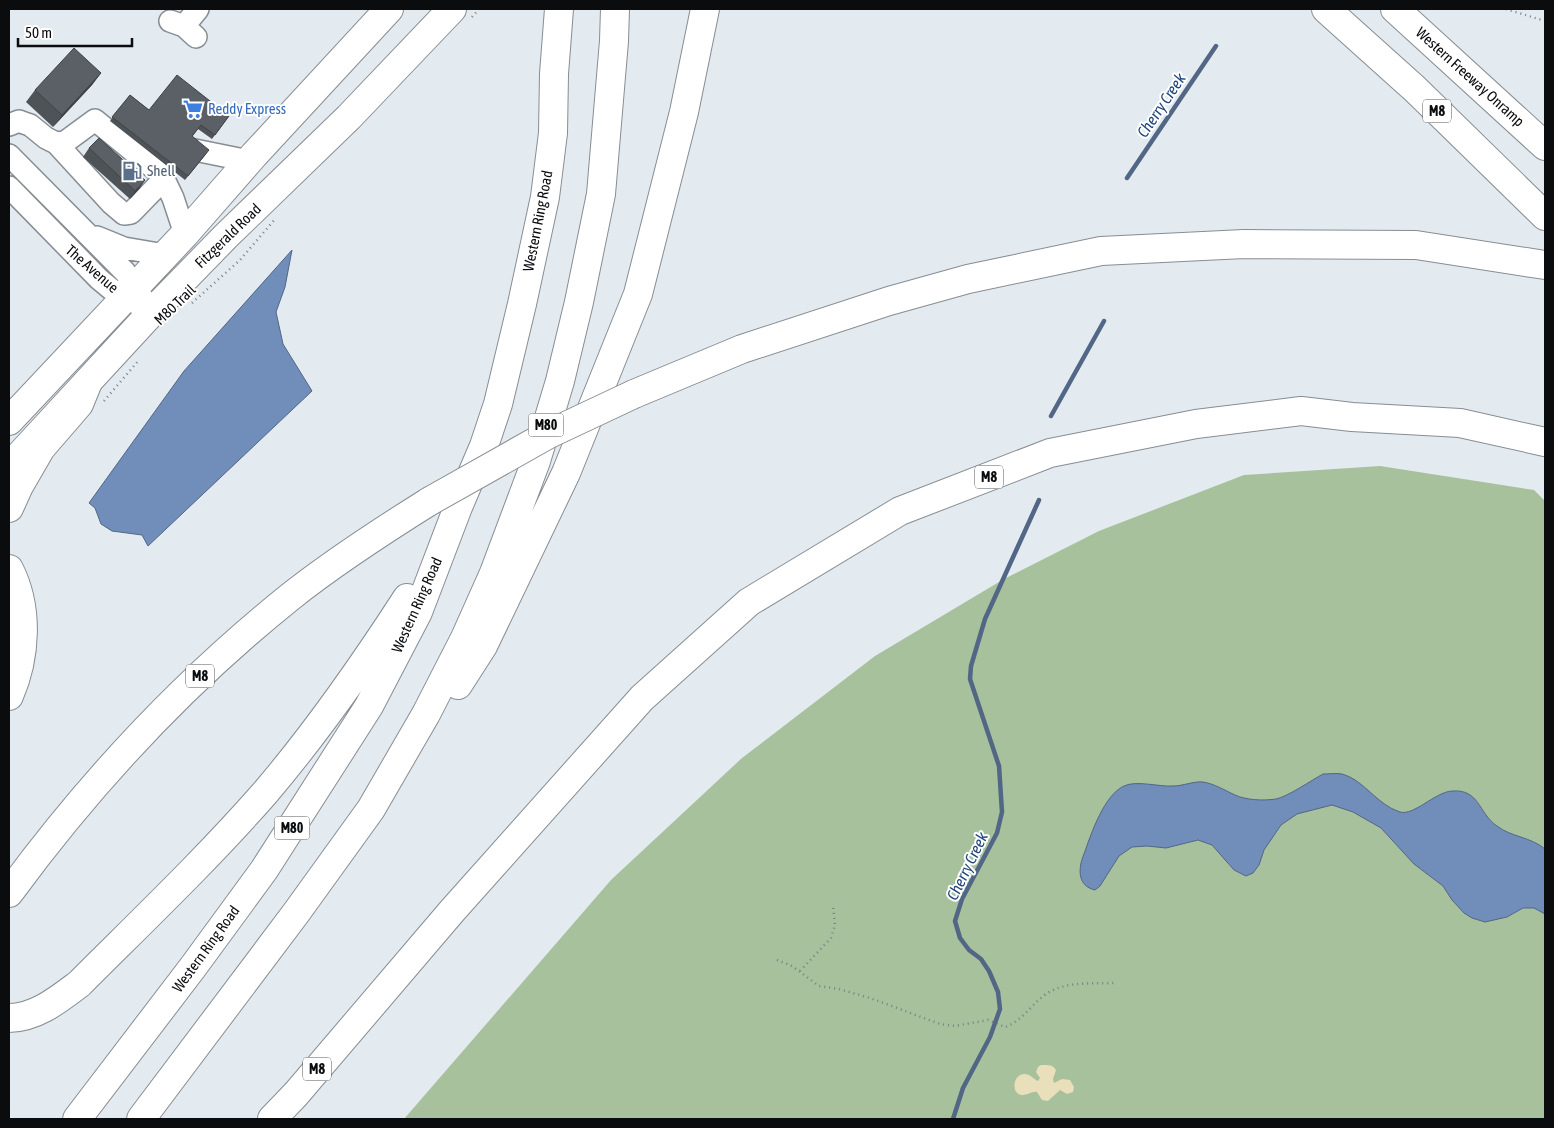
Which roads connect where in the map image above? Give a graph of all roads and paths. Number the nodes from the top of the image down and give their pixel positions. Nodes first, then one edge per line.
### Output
1 (198, 9) edge
2 (389, 9) edge
3 (405, 9) edge
4 (479, 9) edge
5 (560, 9) edge
6 (615, 9) edge
7 (705, 9) edge
8 (1326, 9) edge
9 (1395, 9) edge
10 (1506, 9) edge
11 (460, 16) edge
12 (1545, 21) edge
13 (183, 28) dead end
14 (9, 125) edge
15 (56, 143) junction
16 (1545, 146) edge
17 (153, 150) junction
18 (9, 155) edge
19 (251, 158) junction
20 (163, 177) junction
21 (9, 187) edge
22 (1545, 216) edge
23 (278, 217) dead end
24 (87, 233) junction
25 (185, 234) junction
26 (165, 255) junction
27 (1545, 265) edge
28 (131, 292) junction
29 (188, 307) dead end
30 (152, 312) junction
31 (140, 359) dead end
32 (96, 392) junction
33 (9, 421) edge
34 (1545, 442) edge
35 (9, 467) edge
36 (458, 507) junction
37 (9, 508) edge
38 (9, 569) edge
39 (9, 696) edge
40 (371, 809) junction
41 (9, 892) edge
42 (833, 905) dead end
43 (777, 960) dead end
44 (800, 971) junction
45 (1115, 984) dead end
46 (9, 1018) edge
47 (77, 1119) edge
48 (141, 1119) edge
49 (272, 1119) edge

1 - 13 street
2 - 19 main road, Fitzgerald Road
3 - 19 main road
4 - 11 path
5 - 36 main road, Western Ring Road / M80
6 - 40 main road, M80
7 - 40 main road
8 - 22 main road, M8
9 - 16 main road, Western Freeway Onramp
10 - 12 path
11 - 30 main road, Fitzgerald Road
14 - 15 street
15 - 17 street
15 - 20 street
17 - 19 street
17 - 20 street
18 - 24 street, The Avenue
19 - 25 main road, Fitzgerald Road
20 - 25 street
21 - 28 street, The Avenue
23 - 29 path, M80 Trail
24 - 26 street, The Avenue
24 - 28 street, The Avenue
25 - 26 main road, Fitzgerald Road
26 - 28 main road, Fitzgerald Road
27 - 41 main road, M8, bridge
28 - 30 street, The Avenue
28 - 33 main road, Fitzgerald Road
30 - 32 main road, Fitzgerald Road
31 - 32 path
32 - 35 main road, Fitzgerald Road
32 - 37 main road
34 - 49 main road, M8
36 - 46 main road
36 - 47 main road, Western Ring Road / M80
38 - 39 main road
40 - 48 main road, M80
42 - 44 path
43 - 44 path
44 - 45 path

